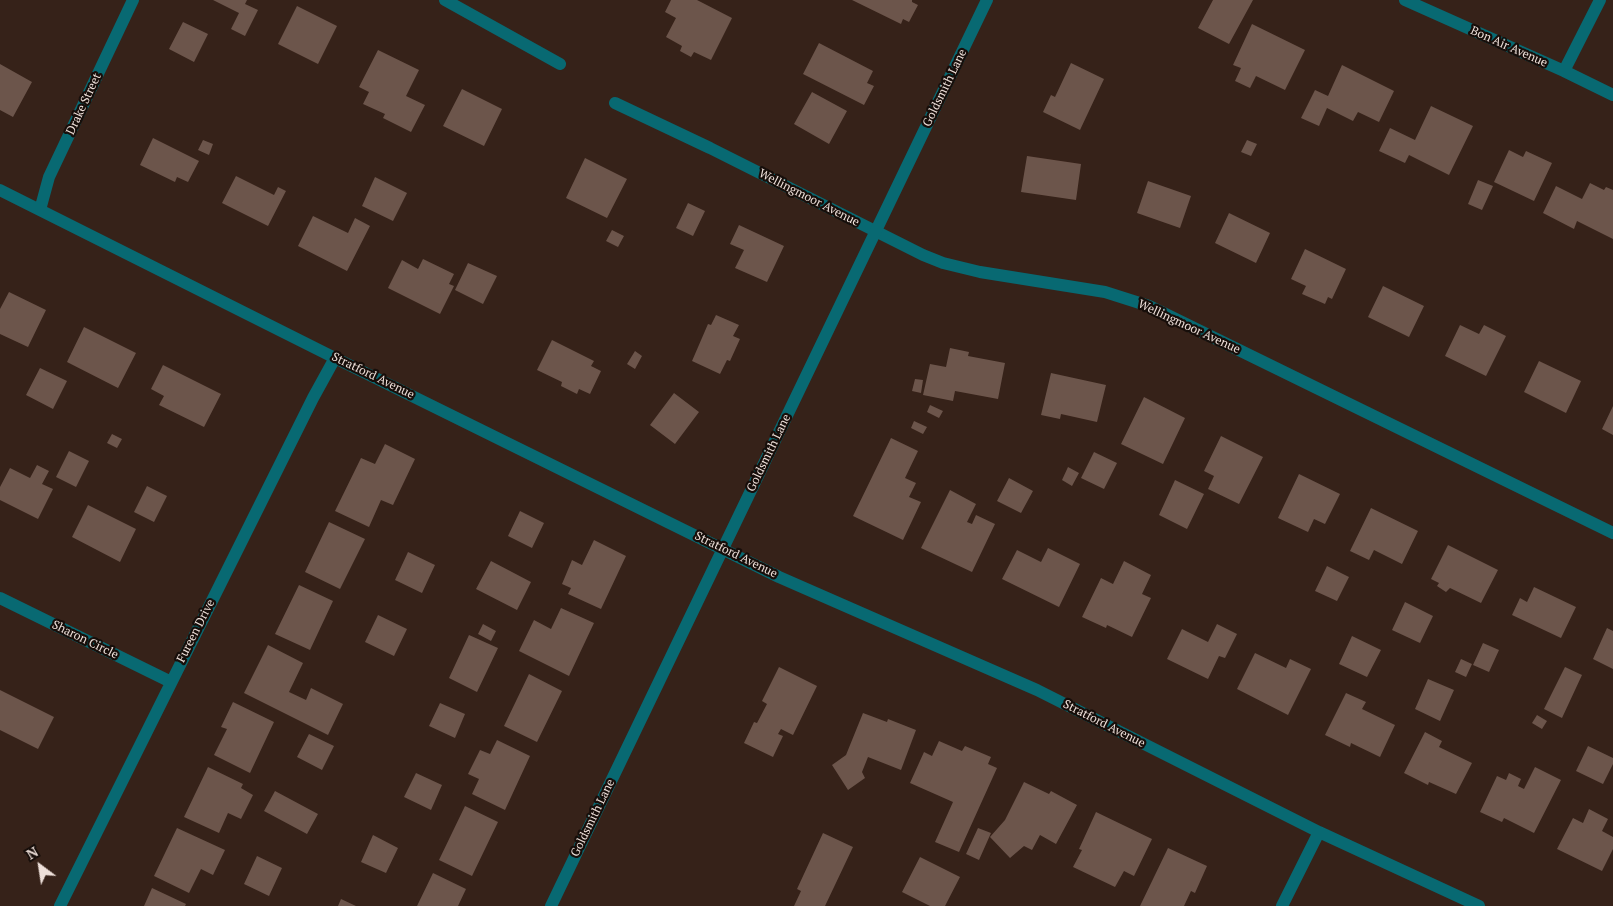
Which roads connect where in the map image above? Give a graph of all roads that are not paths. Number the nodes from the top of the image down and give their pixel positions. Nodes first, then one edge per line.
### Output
1 (133, 0) edge
2 (445, 0) edge
3 (987, 0) edge
4 (1405, 0) edge
5 (1600, 0) edge
6 (560, 64) dead end
7 (1564, 70) junction
8 (1613, 95) edge
9 (615, 103) dead end
10 (0, 190) edge
11 (40, 210) junction
12 (876, 232) junction
13 (335, 358) junction
14 (1613, 533) edge
15 (724, 548) junction
16 (0, 598) edge
17 (171, 682) junction
18 (1319, 832) junction
19 (60, 906) edge
20 (551, 906) edge
21 (1282, 906) edge
22 (1479, 906) edge

1 - 11 street, Drake Street
2 - 6 street
3 - 12 street, Goldsmith Lane
4 - 7 street, Bon Air Avenue
5 - 7 street
7 - 8 street, Bon Air Avenue
9 - 12 street, Wellingmoor Avenue
10 - 11 street, Stratford Avenue
11 - 13 street, Stratford Avenue
12 - 14 street, Wellingmoor Avenue
12 - 15 street, Goldsmith Lane
13 - 15 street, Stratford Avenue
13 - 17 street, Fureen Drive
15 - 18 street, Stratford Avenue
15 - 20 street, Goldsmith Lane
16 - 17 street, Sharon Circle
17 - 19 street, Fureen Drive
18 - 21 street
18 - 22 street, Stratford Avenue

